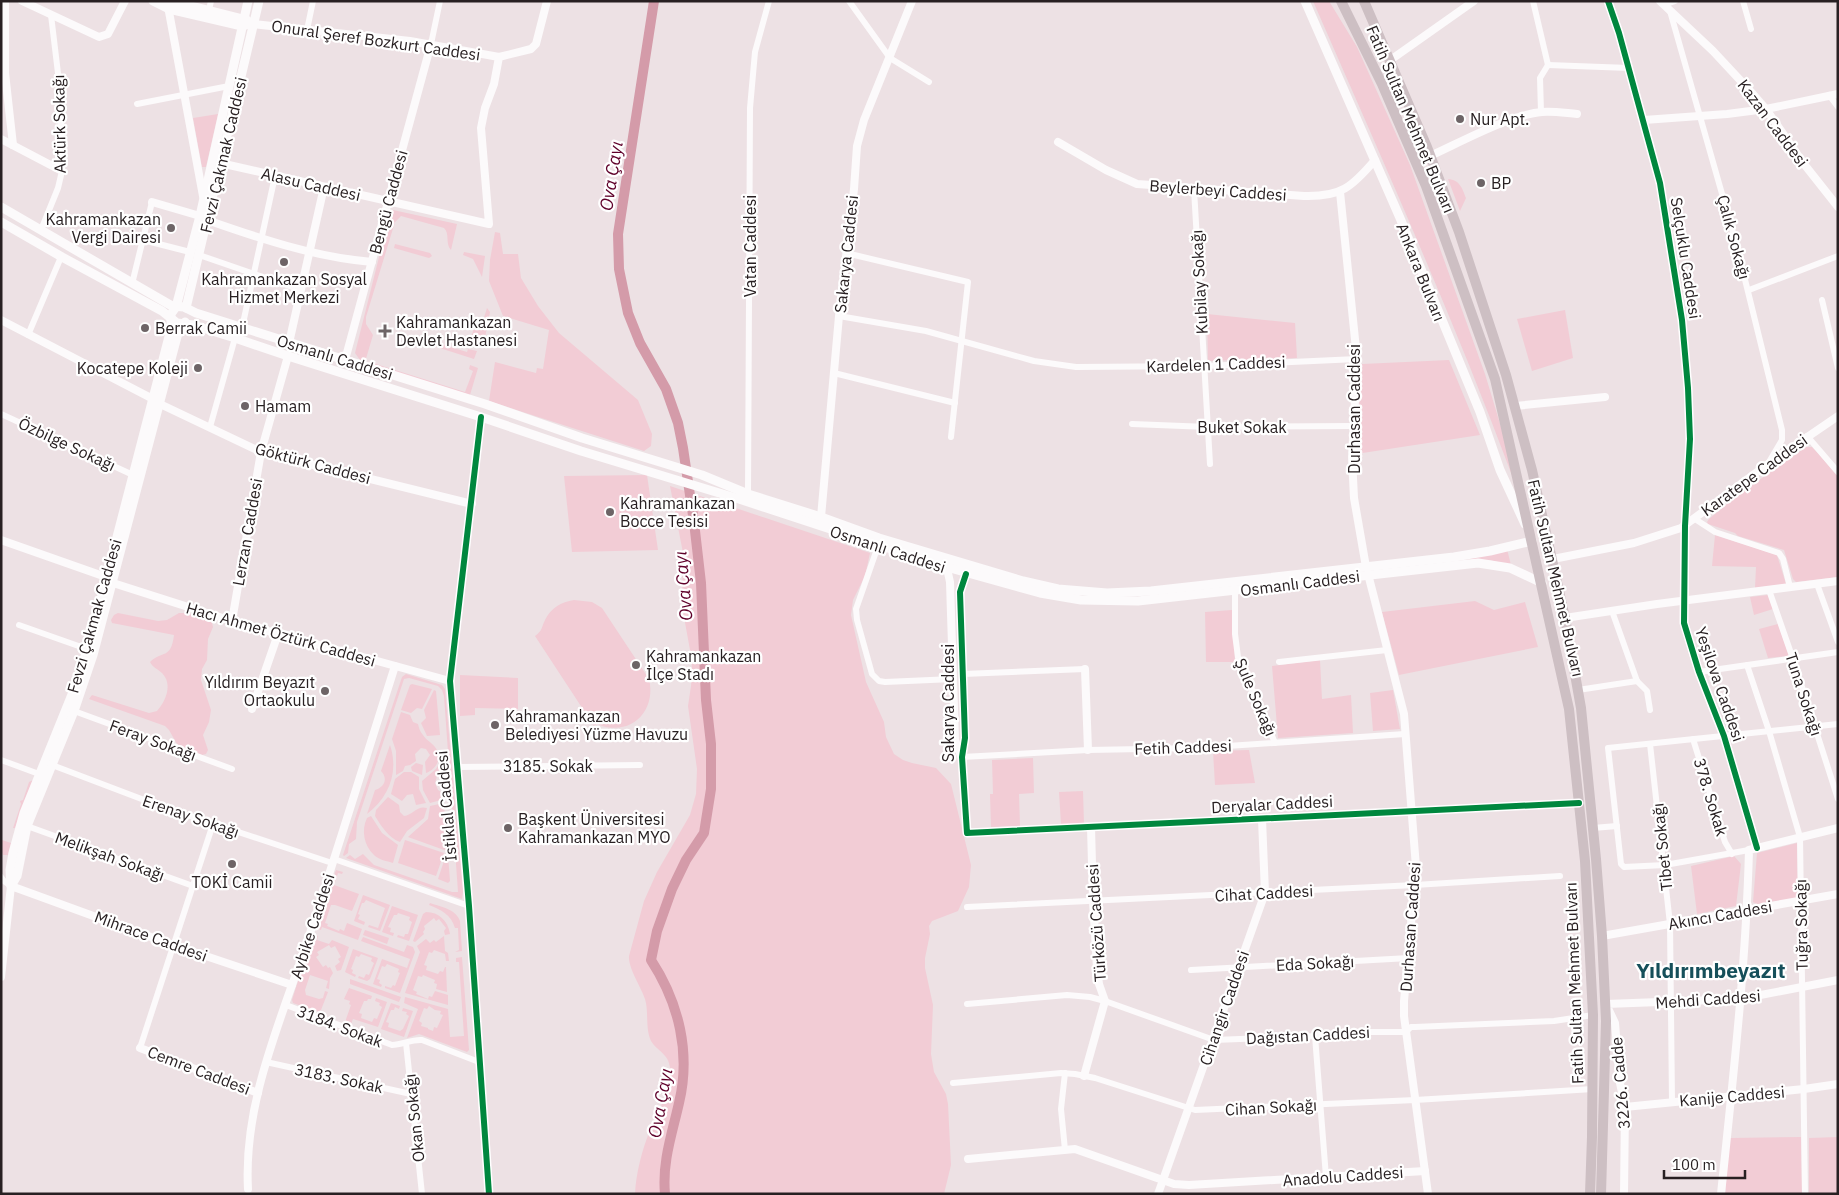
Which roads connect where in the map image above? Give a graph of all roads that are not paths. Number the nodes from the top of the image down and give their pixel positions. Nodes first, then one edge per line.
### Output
1 (5, 1) edge
2 (22, 1) edge
3 (125, 1) edge
4 (153, 1) edge
5 (248, 1) edge
6 (259, 1) edge
7 (314, 1) edge
8 (440, 1) edge
9 (547, 1) edge
10 (769, 1) edge
11 (849, 1) edge
12 (912, 1) edge
13 (1341, 1) edge
14 (1364, 1) edge
15 (1474, 1) edge
16 (1533, 1) edge
17 (1608, 1) edge
18 (1675, 1) edge
19 (1743, 1) edge
20 (1306, 2) edge
21 (169, 4) edge
22 (210, 6) edge
23 (1664, 6) edge
24 (51, 15) junction
25 (243, 22) junction
26 (253, 24) junction
27 (1751, 29) dead end
28 (307, 30) junction
29 (431, 44) junction
30 (499, 57) junction
31 (890, 58) junction
32 (1389, 60) junction
33 (1548, 65) junction
34 (1629, 68) junction
35 (929, 82) dead end
36 (229, 86) junction
37 (184, 94) junction
38 (1838, 94) edge
39 (1829, 96) junction
40 (137, 104) dead end
41 (1838, 107) edge
42 (1766, 109) junction
43 (1541, 112) junction
44 (1577, 114) dead end
45 (1701, 116) junction
46 (1644, 120) junction
47 (1, 139) edge
48 (1058, 142) dead end
49 (13, 144) junction
50 (1430, 156) junction
51 (1375, 160) junction
52 (220, 163) junction
53 (62, 170) junction
54 (275, 176) junction
55 (324, 187) junction
56 (1194, 189) junction
57 (1340, 192) junction
58 (203, 196) junction
59 (152, 202) joint
60 (388, 202) junction
61 (1, 207) edge
62 (1838, 207) edge
63 (204, 218) junction
64 (2, 224) edge
65 (41, 230) junction
66 (260, 238) junction
67 (142, 240) junction
68 (310, 252) junction
69 (846, 253) junction
70 (195, 254) junction
71 (1838, 256) edge
72 (61, 257) junction
73 (372, 262) junction
74 (254, 274) junction
75 (132, 284) junction
76 (301, 290) junction
77 (1749, 290) junction
78 (1822, 300) dead end
79 (176, 307) junction
80 (186, 308) junction
81 (839, 316) junction
82 (172, 318) junction
83 (1, 320) edge
84 (183, 323) junction
85 (242, 328) junction
86 (28, 335) junction
87 (236, 338) junction
88 (962, 341) junction
89 (289, 343) junction
90 (288, 356) junction
91 (1357, 359) junction
92 (345, 360) junction
93 (1204, 366) junction
94 (1838, 368) edge
95 (834, 373) junction
96 (1605, 397) dead end
97 (156, 402) junction
98 (955, 403) junction
99 (485, 404) junction
100 (1515, 406) junction
101 (1, 414) edge
102 (1838, 416) edge
103 (481, 417) junction
104 (1132, 424) dead end
105 (1353, 426) junction
106 (210, 427) junction
107 (1208, 428) junction
108 (1807, 436) junction
109 (951, 437) dead end
110 (262, 452) junction
111 (1210, 464) dead end
112 (1768, 464) junction
113 (1838, 472) edge
114 (133, 475) junction
115 (748, 494) junction
116 (472, 504) junction
117 (821, 517) junction
118 (1695, 519) junction
119 (1685, 526) junction
120 (1, 540) edge
121 (1532, 541) junction
122 (878, 546) junction
123 (1553, 559) junction
124 (943, 566) junction
125 (1367, 571) junction
126 (966, 574) junction
127 (109, 580) junction
128 (1838, 581) edge
129 (1542, 583) junction
130 (1817, 584) junction
131 (1790, 587) junction
132 (1769, 590) junction
133 (1234, 591) junction
134 (1683, 601) junction
135 (1612, 610) junction
136 (1566, 618) junction
137 (232, 621) junction
138 (18, 624) dead end
139 (278, 634) junction
140 (1838, 642) edge
141 (88, 649) junction
142 (1387, 650) junction
143 (1838, 652) edge
144 (1793, 659) junction
145 (1279, 662) dead end
146 (395, 666) junction
147 (1747, 666) junction
148 (1085, 669) joint
149 (1699, 672) junction
150 (963, 674) junction
151 (954, 679) junction
152 (450, 681) junction
153 (1638, 682) junction
154 (1578, 690) junction
155 (252, 709) dead end
156 (1650, 710) dead end
157 (74, 711) junction
158 (1838, 724) edge
159 (1816, 726) junction
160 (1769, 731) junction
161 (1405, 734) junction
162 (1724, 736) junction
163 (1693, 739) junction
164 (1275, 743) junction
165 (1650, 744) junction
166 (1088, 750) junction
167 (962, 757) junction
168 (1, 760) edge
169 (52, 765) junction
170 (640, 765) dead end
171 (457, 767) junction
172 (232, 769) dead end
173 (39, 774) junction
174 (1838, 799) edge
175 (1579, 803) junction
176 (1411, 811) junction
177 (1262, 818) junction
178 (214, 824) junction
179 (27, 826) junction
180 (1617, 826) junction
181 (1091, 827) junction
182 (1593, 828) junction
183 (1838, 828) edge
184 (967, 833) joint
185 (1800, 837) junction
186 (1753, 849) junction
187 (1732, 854) junction
188 (333, 861) junction
189 (1665, 865) junction
190 (1560, 876) dead end
191 (1, 877) edge
192 (1415, 885) junction
193 (11, 886) junction
194 (193, 886) junction
195 (1266, 893) junction
196 (1838, 894) edge
197 (1093, 901) junction
198 (1801, 901) junction
199 (468, 906) junction
200 (967, 907) dead end
201 (1748, 909) junction
202 (1670, 924) junction
203 (1602, 936) junction
204 (173, 945) junction
205 (1409, 958) junction
206 (1239, 968) junction
207 (1191, 970) dead end
208 (1, 977) edge
209 (1838, 980) edge
210 (292, 985) junction
211 (1802, 987) junction
212 (1740, 999) junction
213 (1105, 1001) junction
214 (1672, 1003) junction
215 (968, 1004) dead end
216 (1606, 1004) junction
217 (286, 1005) junction
218 (1593, 1015) junction
219 (1406, 1032) junction
220 (1315, 1036) junction
221 (1214, 1040) junction
222 (406, 1043) junction
223 (140, 1048) joint
224 (266, 1062) junction
225 (479, 1062) junction
226 (1065, 1073) junction
227 (1084, 1076) junction
228 (954, 1083) dead end
229 (1838, 1084) edge
230 (1593, 1089) junction
231 (1804, 1089) junction
232 (258, 1093) junction
233 (412, 1094) junction
234 (1731, 1096) junction
235 (1415, 1100) junction
236 (1672, 1101) junction
237 (1320, 1104) junction
238 (1625, 1107) junction
239 (1188, 1109) junction
240 (1064, 1150) junction
241 (968, 1159) dead end
242 (1425, 1170) junction
243 (1326, 1177) junction
244 (1163, 1180) junction
245 (250, 1192) edge
246 (422, 1194) edge
247 (489, 1194) edge
248 (1158, 1194) edge
249 (1428, 1194) edge
250 (1590, 1194) edge
251 (1601, 1194) edge
252 (1624, 1194) edge
253 (1721, 1194) edge
254 (1805, 1194) edge

1 - 49 street
2 - 24 street
3 - 24 street
4 - 21 main road, Onural Şeref Bozkurt Caddesi
5 - 25 main road, Fevzi Çakmak Caddesi
6 - 26 main road, Fevzi Çakmak Caddesi
7 - 28 street
8 - 29 street
9 - 30 street
10 - 115 street, Vatan Caddesi
11 - 31 street
12 - 31 street, Sakarya Caddesi
13 - 121 highway, Fatih Sultan Mehmet Bulvarı
14 - 32 highway, Fatih Sultan Mehmet Bulvarı
15 - 32 street
16 - 33 street
17 - 34 street, Selçuklu Caddesi
18 - 23 street
19 - 27 street
20 - 51 main road, Ankara Bulvarı
21 - 22 main road, Onural Şeref Bozkurt Caddesi
21 - 25 main road, Onural Şeref Bozkurt Caddesi
21 - 37 street
22 - 25 main road, Onural Şeref Bozkurt Caddesi
23 - 42 street, Kazan Caddesi
23 - 45 street, Çalık Sokağı
24 - 53 street, Aktürk Sokağı
25 - 26 main road, Onural Şeref Bozkurt Caddesi
25 - 36 main road, Fevzi Çakmak Caddesi
26 - 28 street, Onural Şeref Bozkurt Caddesi
26 - 52 main road, Fevzi Çakmak Caddesi
28 - 29 street, Onural Şeref Bozkurt Caddesi
29 - 30 street, Onural Şeref Bozkurt Caddesi
29 - 60 street, Bengü Caddesi
30 - 60 street, Alasu Caddesi
31 - 35 street
31 - 69 street, Sakarya Caddesi
32 - 50 highway, Fatih Sultan Mehmet Bulvarı
33 - 34 street
33 - 43 street
34 - 46 street, Selçuklu Caddesi
36 - 37 street
36 - 58 main road, Fevzi Çakmak Caddesi
37 - 40 street
37 - 58 street
38 - 39 street
39 - 41 street
39 - 42 street
42 - 45 street
42 - 62 street, Kazan Caddesi
43 - 44 street
43 - 50 street
45 - 46 street
45 - 77 street, Çalık Sokağı
46 - 119 street, Selçuklu Caddesi
47 - 49 street
48 - 56 street, Beylerbeyi Caddesi
49 - 53 street
50 - 100 highway, Fatih Sultan Mehmet Bulvarı
51 - 57 street, Beylerbeyi Caddesi
51 - 121 main road, Ankara Bulvarı
52 - 54 street, Alasu Caddesi
52 - 63 main road, Fevzi Çakmak Caddesi
53 - 65 street, Aktürk Sokağı
54 - 55 street, Alasu Caddesi
54 - 66 street
55 - 60 street, Alasu Caddesi
55 - 68 street
56 - 57 street, Beylerbeyi Caddesi
56 - 93 street, Kubilay Sokağı
57 - 91 street, Durhasan Caddesi
58 - 63 main road, Fevzi Çakmak Caddesi
59 - 63 street
59 - 67 street
60 - 73 street, Bengü Caddesi
61 - 65 main road
63 - 66 street
63 - 70 main road, Fevzi Çakmak Caddesi
64 - 72 main road
65 - 75 main road
66 - 68 street
66 - 74 street
67 - 70 street
67 - 75 street
68 - 73 street
68 - 76 street
69 - 81 street, Sakarya Caddesi
69 - 88 street
70 - 74 street
70 - 79 main road, Fevzi Çakmak Caddesi
70 - 80 main road, Fevzi Çakmak Caddesi
71 - 77 street
72 - 82 main road
72 - 86 street
73 - 92 street, Bengü Caddesi
74 - 76 street
74 - 85 street
75 - 79 main road
76 - 89 street
77 - 112 street, Çalık Sokağı
78 - 94 street
79 - 80 main road
79 - 82 main road
80 - 84 main road
80 - 85 main road, Osmanlı Caddesi
81 - 88 street, Kardelen 1 Caddesi
81 - 95 street, Sakarya Caddesi
82 - 84 main road
82 - 97 main road, Fevzi Çakmak Caddesi
83 - 86 street, Göktürk Caddesi
84 - 87 main road, Osmanlı Caddesi
84 - 97 main road, Fevzi Çakmak Caddesi
85 - 89 main road, Osmanlı Caddesi
86 - 97 street, Göktürk Caddesi
87 - 90 main road, Osmanlı Caddesi
87 - 106 street
88 - 93 street, Kardelen 1 Caddesi
88 - 98 street
89 - 92 main road, Osmanlı Caddesi
90 - 103 main road, Osmanlı Caddesi
90 - 110 street, Lerzan Caddesi
91 - 93 street, Kardelen 1 Caddesi
91 - 105 street, Durhasan Caddesi
92 - 99 main road, Osmanlı Caddesi
93 - 107 street, Kubilay Sokağı
95 - 98 street
95 - 117 street, Sakarya Caddesi
96 - 100 street
97 - 106 street, Göktürk Caddesi
97 - 114 main road, Fevzi Çakmak Caddesi
97 - 127 main road, Fevzi Çakmak Caddesi
98 - 109 street
99 - 103 main road
99 - 115 main road, Osmanlı Caddesi
100 - 123 highway, Fatih Sultan Mehmet Bulvarı
101 - 114 street, Özbilge Sokağı
102 - 108 street, Karatepe Caddesi
103 - 116 street, İstiklal Caddesi
103 - 122 main road, Osmanlı Caddesi
104 - 107 street, Buket Sokak
105 - 107 street, Buket Sokak
105 - 125 street, Durhasan Caddesi
106 - 110 street, Göktürk Caddesi
107 - 111 street, Kubilay Sokağı
108 - 112 street, Karatepe Caddesi
108 - 113 street
110 - 116 street, Göktürk Caddesi
110 - 137 street, Lerzan Caddesi
112 - 118 street, Karatepe Caddesi
114 - 127 main road, Fevzi Çakmak Caddesi
115 - 117 main road, Osmanlı Caddesi
116 - 152 street, İstiklal Caddesi
117 - 125 main road, Osmanlı Caddesi
118 - 119 street, Karatepe Caddesi
118 - 131 street
119 - 123 street, Karatepe Caddesi
119 - 134 street, Yeşilova Caddesi
120 - 127 street, Hacı Ahmet Öztürk Caddesi
121 - 125 main road, Osmanlı Caddesi
121 - 129 highway, Fatih Sultan Mehmet Bulvarı
122 - 124 main road, Osmanlı Caddesi
122 - 151 street
123 - 136 highway, Fatih Sultan Mehmet Bulvarı
124 - 126 main road, Osmanlı Caddesi
124 - 151 street, Sakarya Caddesi
125 - 129 main road, Osmanlı Caddesi
125 - 133 main road, Osmanlı Caddesi
125 - 142 street, Durhasan Caddesi
126 - 133 main road, Osmanlı Caddesi
126 - 150 street, Sakarya Caddesi
127 - 137 street, Hacı Ahmet Öztürk Caddesi
127 - 141 main road, Fevzi Çakmak Caddesi
127 - 157 main road, Fevzi Çakmak Caddesi
128 - 130 street
129 - 175 highway, Fatih Sultan Mehmet Bulvarı
130 - 131 street
130 - 140 street
131 - 132 street
132 - 134 street
132 - 144 street, Tuna Sokağı
133 - 164 street, Şule Sokağı
134 - 135 street
134 - 149 street, Yeşilova Caddesi
135 - 136 street
135 - 153 street
136 - 154 highway, Fatih Sultan Mehmet Bulvarı
137 - 139 street, Hacı Ahmet Öztürk Caddesi
138 - 141 street
139 - 146 street, Hacı Ahmet Öztürk Caddesi
139 - 155 street
141 - 173 main road, Fevzi Çakmak Caddesi
142 - 145 street
142 - 161 street, Durhasan Caddesi
143 - 144 street
144 - 147 street
144 - 159 street, Tuna Sokağı
146 - 152 street, Hacı Ahmet Öztürk Caddesi
146 - 188 street, Aybike Caddesi
147 - 149 street
147 - 160 street, Tuğra Sokağı
148 - 150 street
148 - 166 street
149 - 162 street, Yeşilova Caddesi
150 - 167 street, Sakarya Caddesi
151 - 167 street, Sakarya Caddesi
152 - 171 street, İstiklal Caddesi
153 - 154 street
153 - 156 street
154 - 182 highway, Fatih Sultan Mehmet Bulvarı
157 - 169 main road, Fevzi Çakmak Caddesi
157 - 172 street, Feray Sokağı
158 - 159 street
159 - 160 street
159 - 174 street, Tuna Sokağı
160 - 162 street
160 - 185 street, Tuğra Sokağı
161 - 164 street, Fetih Caddesi
161 - 176 street, Durhasan Caddesi
162 - 163 street
162 - 186 street, Yeşilova Caddesi
163 - 165 street
163 - 187 street, 378. Sokak
164 - 166 street, Fetih Caddesi
165 - 180 street
165 - 189 street, Tibet Sokağı
166 - 167 street, Fetih Caddesi
167 - 184 street, Sakarya Caddesi
168 - 173 street
169 - 178 street, Erenay Sokağı
169 - 179 main road, Fevzi Çakmak Caddesi
170 - 171 street, 3185. Sokak
171 - 199 street, İstiklal Caddesi
173 - 193 main road, Fevzi Çakmak Caddesi
175 - 176 street, Deryalar Caddesi
175 - 218 highway, Fatih Sultan Mehmet Bulvarı
176 - 177 street, Deryalar Caddesi
176 - 192 street, Durhasan Caddesi
177 - 181 street, Deryalar Caddesi
177 - 195 street, Cihangir Caddesi
178 - 188 street, Erenay Sokağı
178 - 194 street
179 - 193 main road, Fevzi Çakmak Caddesi
179 - 194 street, Melikşah Sokağı
180 - 182 street
180 - 189 street
181 - 184 street, Deryalar Caddesi
181 - 197 street, Türközü Caddesi
182 - 203 highway, Fatih Sultan Mehmet Bulvarı
183 - 185 street
185 - 186 street
185 - 198 street, Tuğra Sokağı
186 - 187 street
186 - 201 street, Yeşilova Caddesi
187 - 189 street
188 - 199 street, Erenay Sokağı
188 - 210 street, Aybike Caddesi
189 - 202 street, Tibet Sokağı
190 - 192 street, Cihat Caddesi
191 - 193 street
192 - 195 street, Cihat Caddesi
192 - 205 street, Durhasan Caddesi
193 - 204 street, Mihrace Caddesi
193 - 208 street, Fevzi Çakmak Caddesi
194 - 204 street
195 - 197 street, Cihat Caddesi
195 - 206 street, Cihangir Caddesi
196 - 198 street, Akıncı Caddesi
197 - 200 street, Cihat Caddesi
197 - 213 street, Türközü Caddesi
198 - 201 street, Akıncı Caddesi
198 - 211 street, Tuğra Sokağı
199 - 225 street, İstiklal Caddesi
201 - 202 street, Akıncı Caddesi
201 - 212 street, Yeşilova Caddesi
202 - 203 street, Akıncı Caddesi
202 - 214 street, Tibet Sokağı
203 - 216 highway, Fatih Sultan Mehmet Bulvarı
204 - 210 street, Mihrace Caddesi
204 - 223 street
205 - 206 street, Eda Sokağı
205 - 219 street, Durhasan Caddesi
206 - 207 street, Eda Sokağı
206 - 221 street, Cihangir Caddesi
209 - 211 street, Mehdi Caddesi
210 - 217 street, Aybike Caddesi
211 - 212 street, Mehdi Caddesi
211 - 231 street, Tuğra Sokağı
212 - 214 street, Mehdi Caddesi
212 - 234 street, Yeşilova Caddesi
213 - 215 street, Dağıstan Caddesi
213 - 221 street, Dağıstan Caddesi
213 - 227 street, Türközü Caddesi
214 - 216 street, Mehdi Caddesi
214 - 236 street, Tibet Sokağı
216 - 238 street, 3226. Cadde
216 - 251 highway, Fatih Sultan Mehmet Bulvarı
217 - 222 street, 3184. Sokak
217 - 224 street, Aybike Caddesi
218 - 219 street, Dağıstan Caddesi
218 - 230 highway, Fatih Sultan Mehmet Bulvarı
219 - 220 street, Dağıstan Caddesi
219 - 235 street, Durhasan Caddesi
220 - 221 street, Dağıstan Caddesi
220 - 237 street
221 - 239 street, Cihangir Caddesi
222 - 225 street, 3184. Sokak
222 - 233 street, Okan Sokağı
223 - 232 street, Cemre Caddesi
224 - 232 street, Aybike Caddesi
224 - 233 street, 3183. Sokak
225 - 247 street, İstiklal Caddesi
226 - 227 street, Cihan Sokağı
226 - 228 street, Cihan Sokağı
226 - 240 street
227 - 239 street, Cihan Sokağı
229 - 231 street, Kanije Caddesi
230 - 235 street, Cihan Sokağı
230 - 250 highway, Fatih Sultan Mehmet Bulvarı
231 - 234 street, Kanije Caddesi
231 - 254 street, Tuğra Sokağı
232 - 245 street, Aybike Caddesi
233 - 246 street, Okan Sokağı
234 - 236 street, Kanije Caddesi
234 - 253 street, Yeşilova Caddesi
235 - 237 street, Cihan Sokağı
235 - 242 street, Durhasan Caddesi
236 - 238 street, Kanije Caddesi
237 - 239 street, Cihan Sokağı
237 - 243 street
238 - 252 street, 3226. Cadde
239 - 244 street, Cihangir Caddesi
240 - 241 street, Anadolu Caddesi
240 - 244 street, Anadolu Caddesi
242 - 243 street, Anadolu Caddesi
242 - 249 street, Durhasan Caddesi
243 - 244 street, Anadolu Caddesi
244 - 248 street, Cihangir Caddesi

